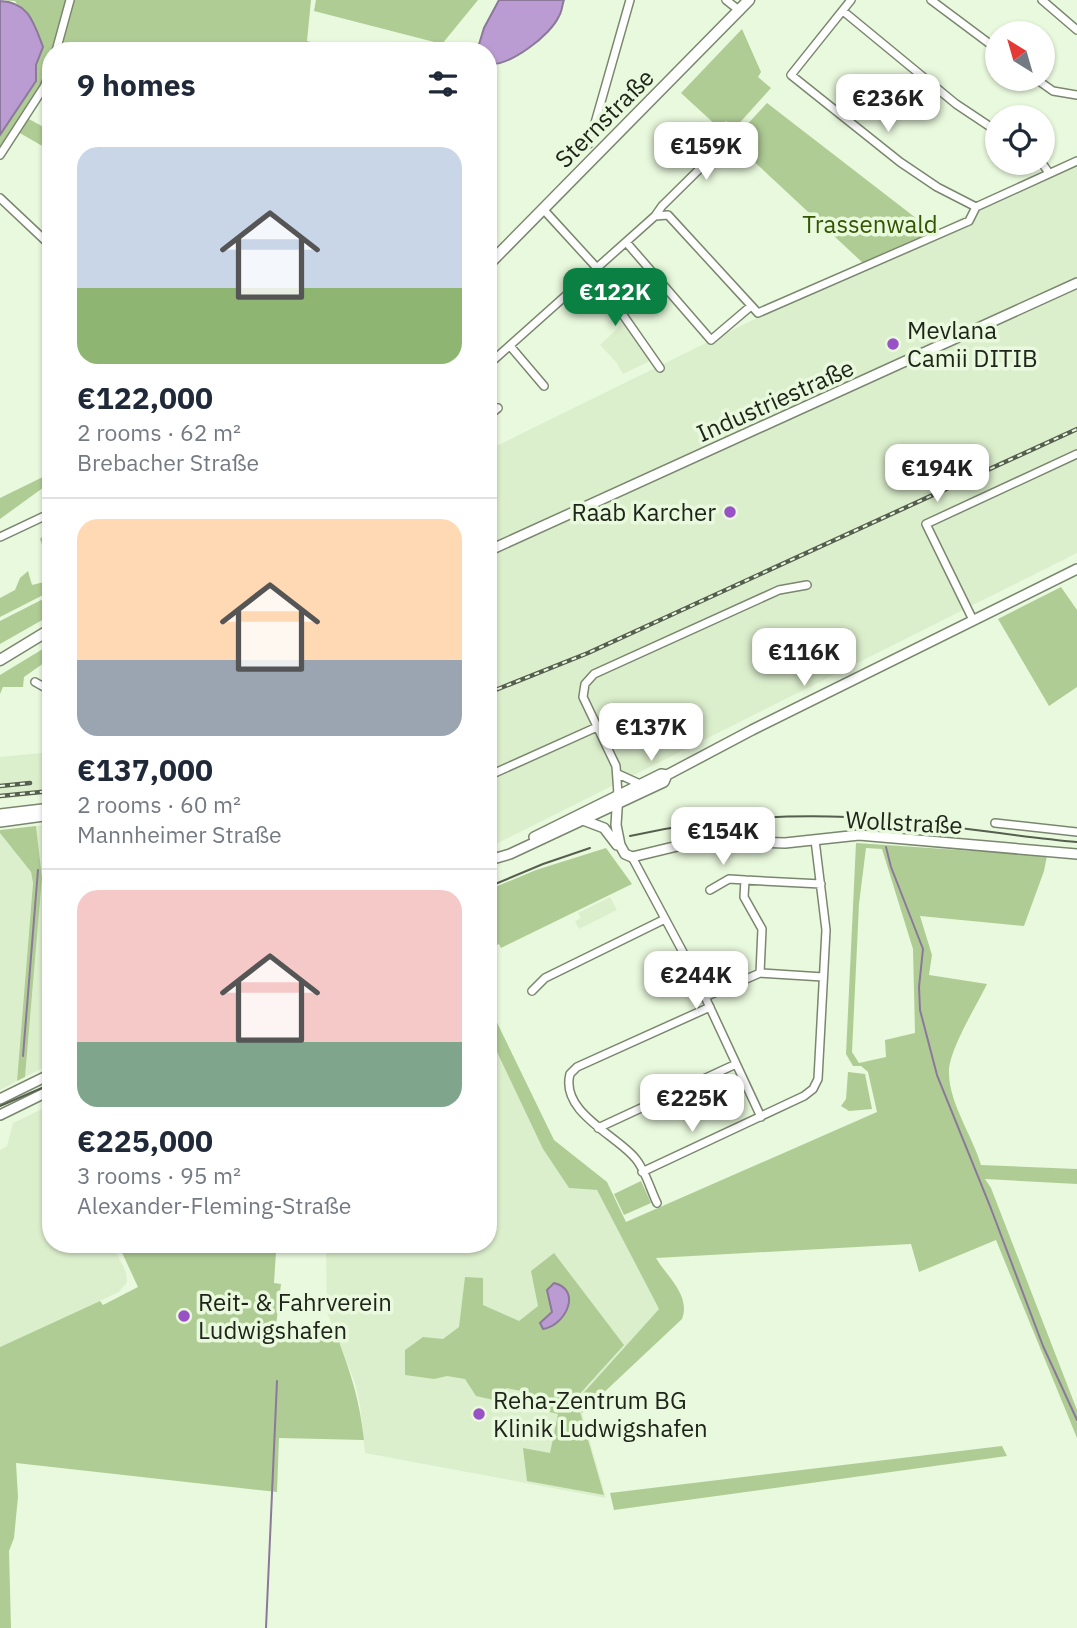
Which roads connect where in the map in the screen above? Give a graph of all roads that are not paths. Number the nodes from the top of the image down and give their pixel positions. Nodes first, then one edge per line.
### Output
1 (70, 0) edge
2 (630, 0) edge
3 (726, 0) edge
4 (749, 0) edge
5 (851, 0) edge
6 (932, 0) edge
7 (1042, 0) edge
8 (740, 11) junction
9 (843, 11) junction
10 (1077, 30) edge
11 (985, 40) edge
12 (58, 42) edge
13 (42, 90) edge
14 (1053, 91) edge
15 (1077, 95) edge
16 (985, 123) edge
17 (737, 132) dead end
18 (589, 144) dead end
19 (0, 155) edge
20 (1077, 161) edge
21 (1055, 170) edge
22 (1045, 175) edge
23 (0, 198) edge
24 (976, 207) junction
25 (543, 209) junction
26 (659, 216) junction
27 (42, 238) edge
28 (626, 242) junction
29 (497, 256) edge
30 (595, 270) junction
31 (1077, 283) edge
32 (751, 306) junction
33 (510, 346) junction
34 (497, 357) edge
35 (660, 368) dead end
36 (544, 386) dead end
37 (1077, 454) edge
38 (42, 517) edge
39 (0, 537) edge
40 (497, 547) edge
41 (1077, 569) edge
42 (807, 585) dead end
43 (973, 620) junction
44 (42, 634) edge
45 (0, 660) edge
46 (35, 682) dead end
47 (42, 687) edge
48 (597, 727) junction
49 (497, 772) edge
50 (618, 774) junction
51 (667, 775) junction
52 (640, 784) junction
53 (618, 799) junction
54 (42, 812) edge
55 (42, 813) edge
56 (0, 814) edge
57 (583, 820) junction
58 (0, 822) edge
59 (995, 823) dead end
60 (1077, 832) edge
61 (815, 840) junction
62 (1077, 855) edge
63 (628, 856) junction
64 (497, 857) edge
65 (497, 858) edge
66 (745, 880) junction
67 (821, 884) junction
68 (710, 890) dead end
69 (665, 919) junction
70 (760, 973) junction
71 (823, 977) junction
72 (532, 991) dead end
73 (705, 997) junction
74 (710, 1007) junction
75 (736, 1064) junction
76 (42, 1078) edge
77 (703, 1079) junction
78 (42, 1094) edge
79 (0, 1099) edge
80 (715, 1104) dead end
81 (0, 1115) edge
82 (761, 1117) junction
83 (598, 1128) junction
84 (642, 1172) junction
85 (657, 1203) dead end

1 - 12 street
2 - 18 street
3 - 8 street
4 - 8 main road, Sternstraße
5 - 9 street
6 - 11 street
7 - 10 street
8 - 25 main road, Sternstraße
9 - 16 street
9 - 24 street
13 - 19 street
14 - 15 street
17 - 26 street
20 - 21 street
22 - 24 street
23 - 27 street
24 - 32 street
25 - 29 main road, Sternstraße
25 - 30 street
26 - 28 street
26 - 32 street
28 - 30 street
28 - 32 street
30 - 33 street
30 - 35 street
31 - 40 street, Industriestraße
33 - 34 street
33 - 36 street
37 - 43 street
38 - 39 street
41 - 43 street
42 - 48 street
43 - 51 street
44 - 45 main road
46 - 47 street
48 - 49 street
48 - 50 street
50 - 52 street
50 - 53 street
51 - 52 street
51 - 53 street
52 - 53 street
53 - 57 street
53 - 63 street
53 - 64 street
54 - 56 street
55 - 58 street
57 - 63 street
57 - 65 street
59 - 60 street
61 - 62 street, Wollstraße
61 - 63 street, Wollstraße
61 - 67 street
63 - 69 street
66 - 67 street
66 - 68 street
66 - 70 street
67 - 71 street
69 - 72 street
69 - 73 street
70 - 71 street
70 - 73 street
71 - 82 street
73 - 74 street
74 - 75 street
74 - 83 street
75 - 77 street
75 - 82 street
76 - 79 street
77 - 80 street
77 - 83 street
78 - 81 street
82 - 84 street
83 - 84 street
84 - 85 street

